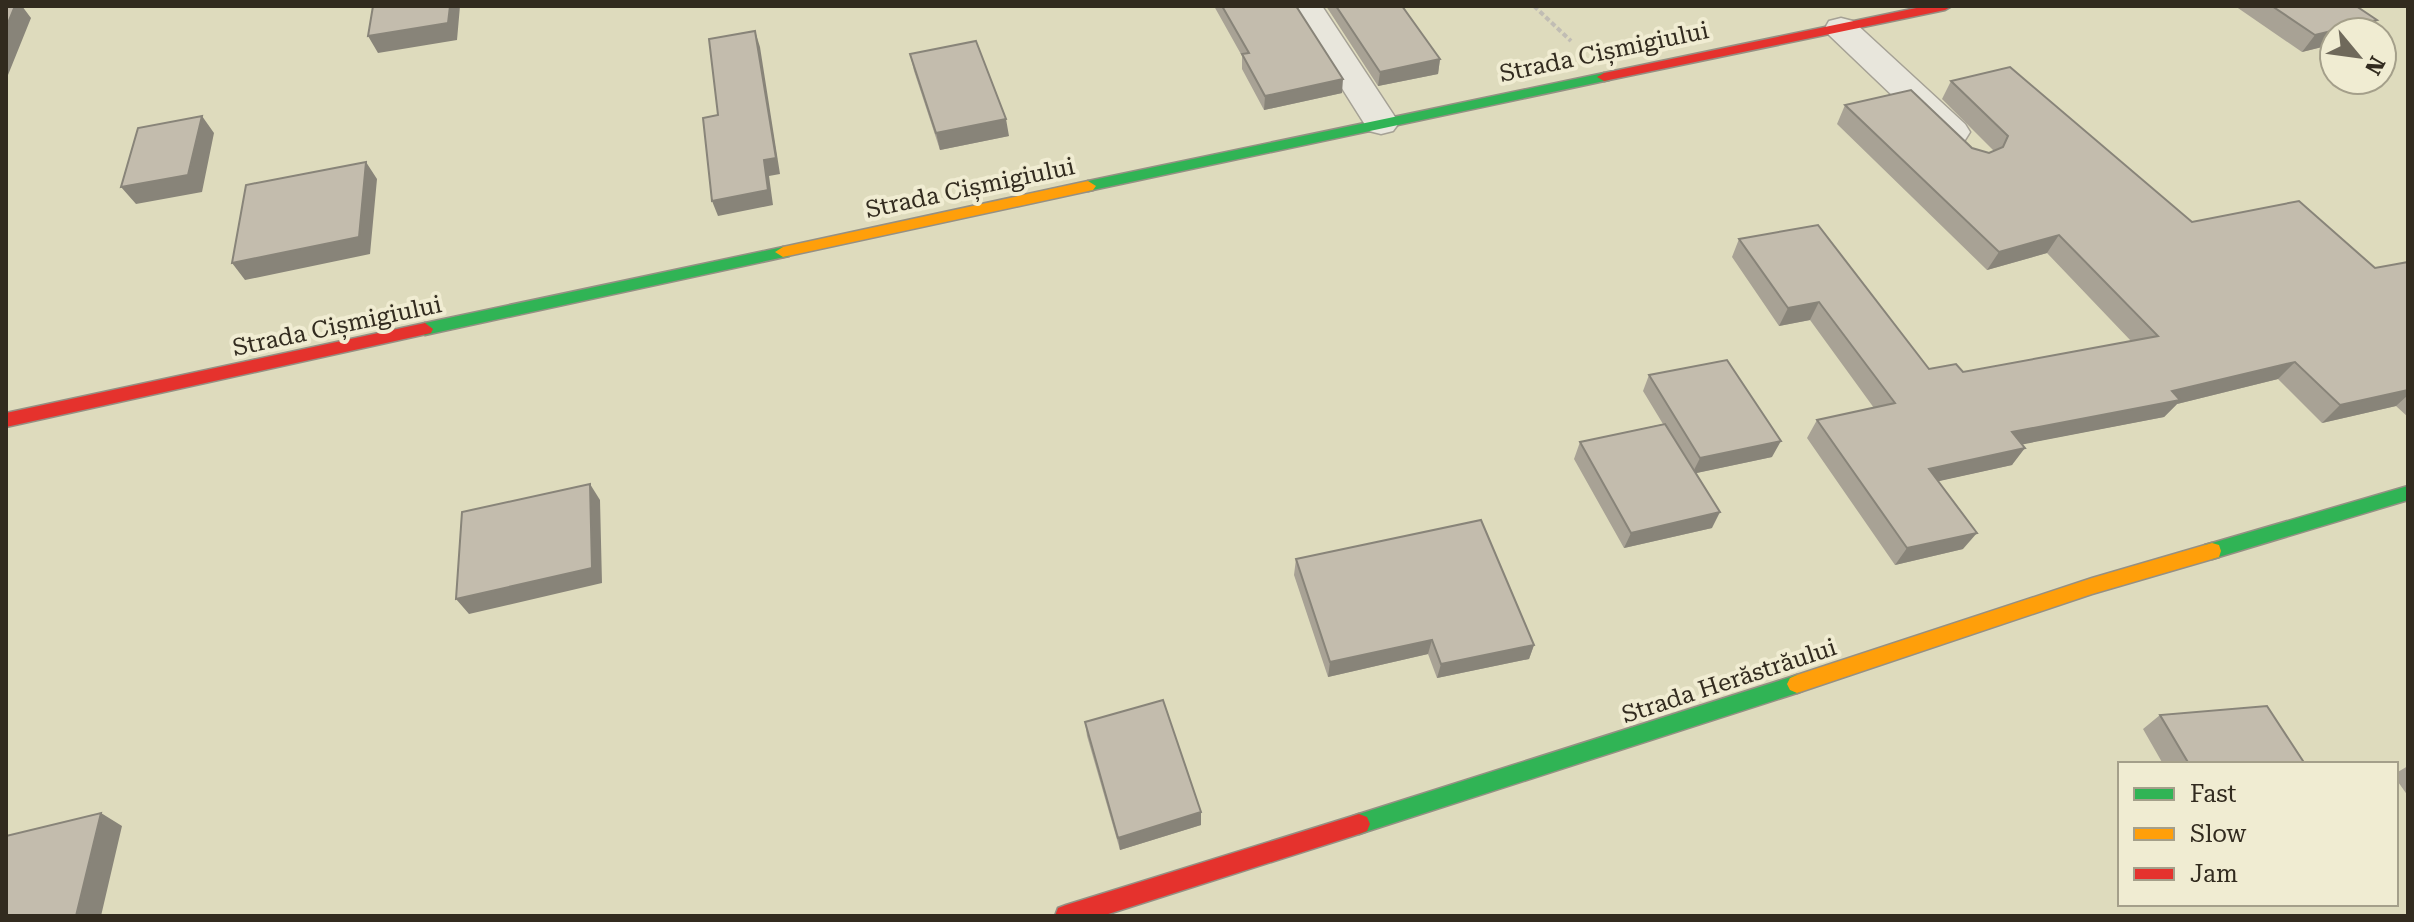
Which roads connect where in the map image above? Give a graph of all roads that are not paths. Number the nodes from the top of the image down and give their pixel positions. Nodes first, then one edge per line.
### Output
1 (1306, 6) edge
2 (1945, 6) edge
3 (1841, 28) junction
4 (1381, 123) junction
5 (1977, 156) edge
6 (6, 420) edge
7 (2408, 493) edge
8 (1066, 916) edge

1 - 4 street
2 - 3 street, Strada Cișmigiului
3 - 4 street, Strada Cișmigiului
3 - 5 street
4 - 6 street, Strada Cișmigiului
7 - 8 street, Strada Herăstrăului

